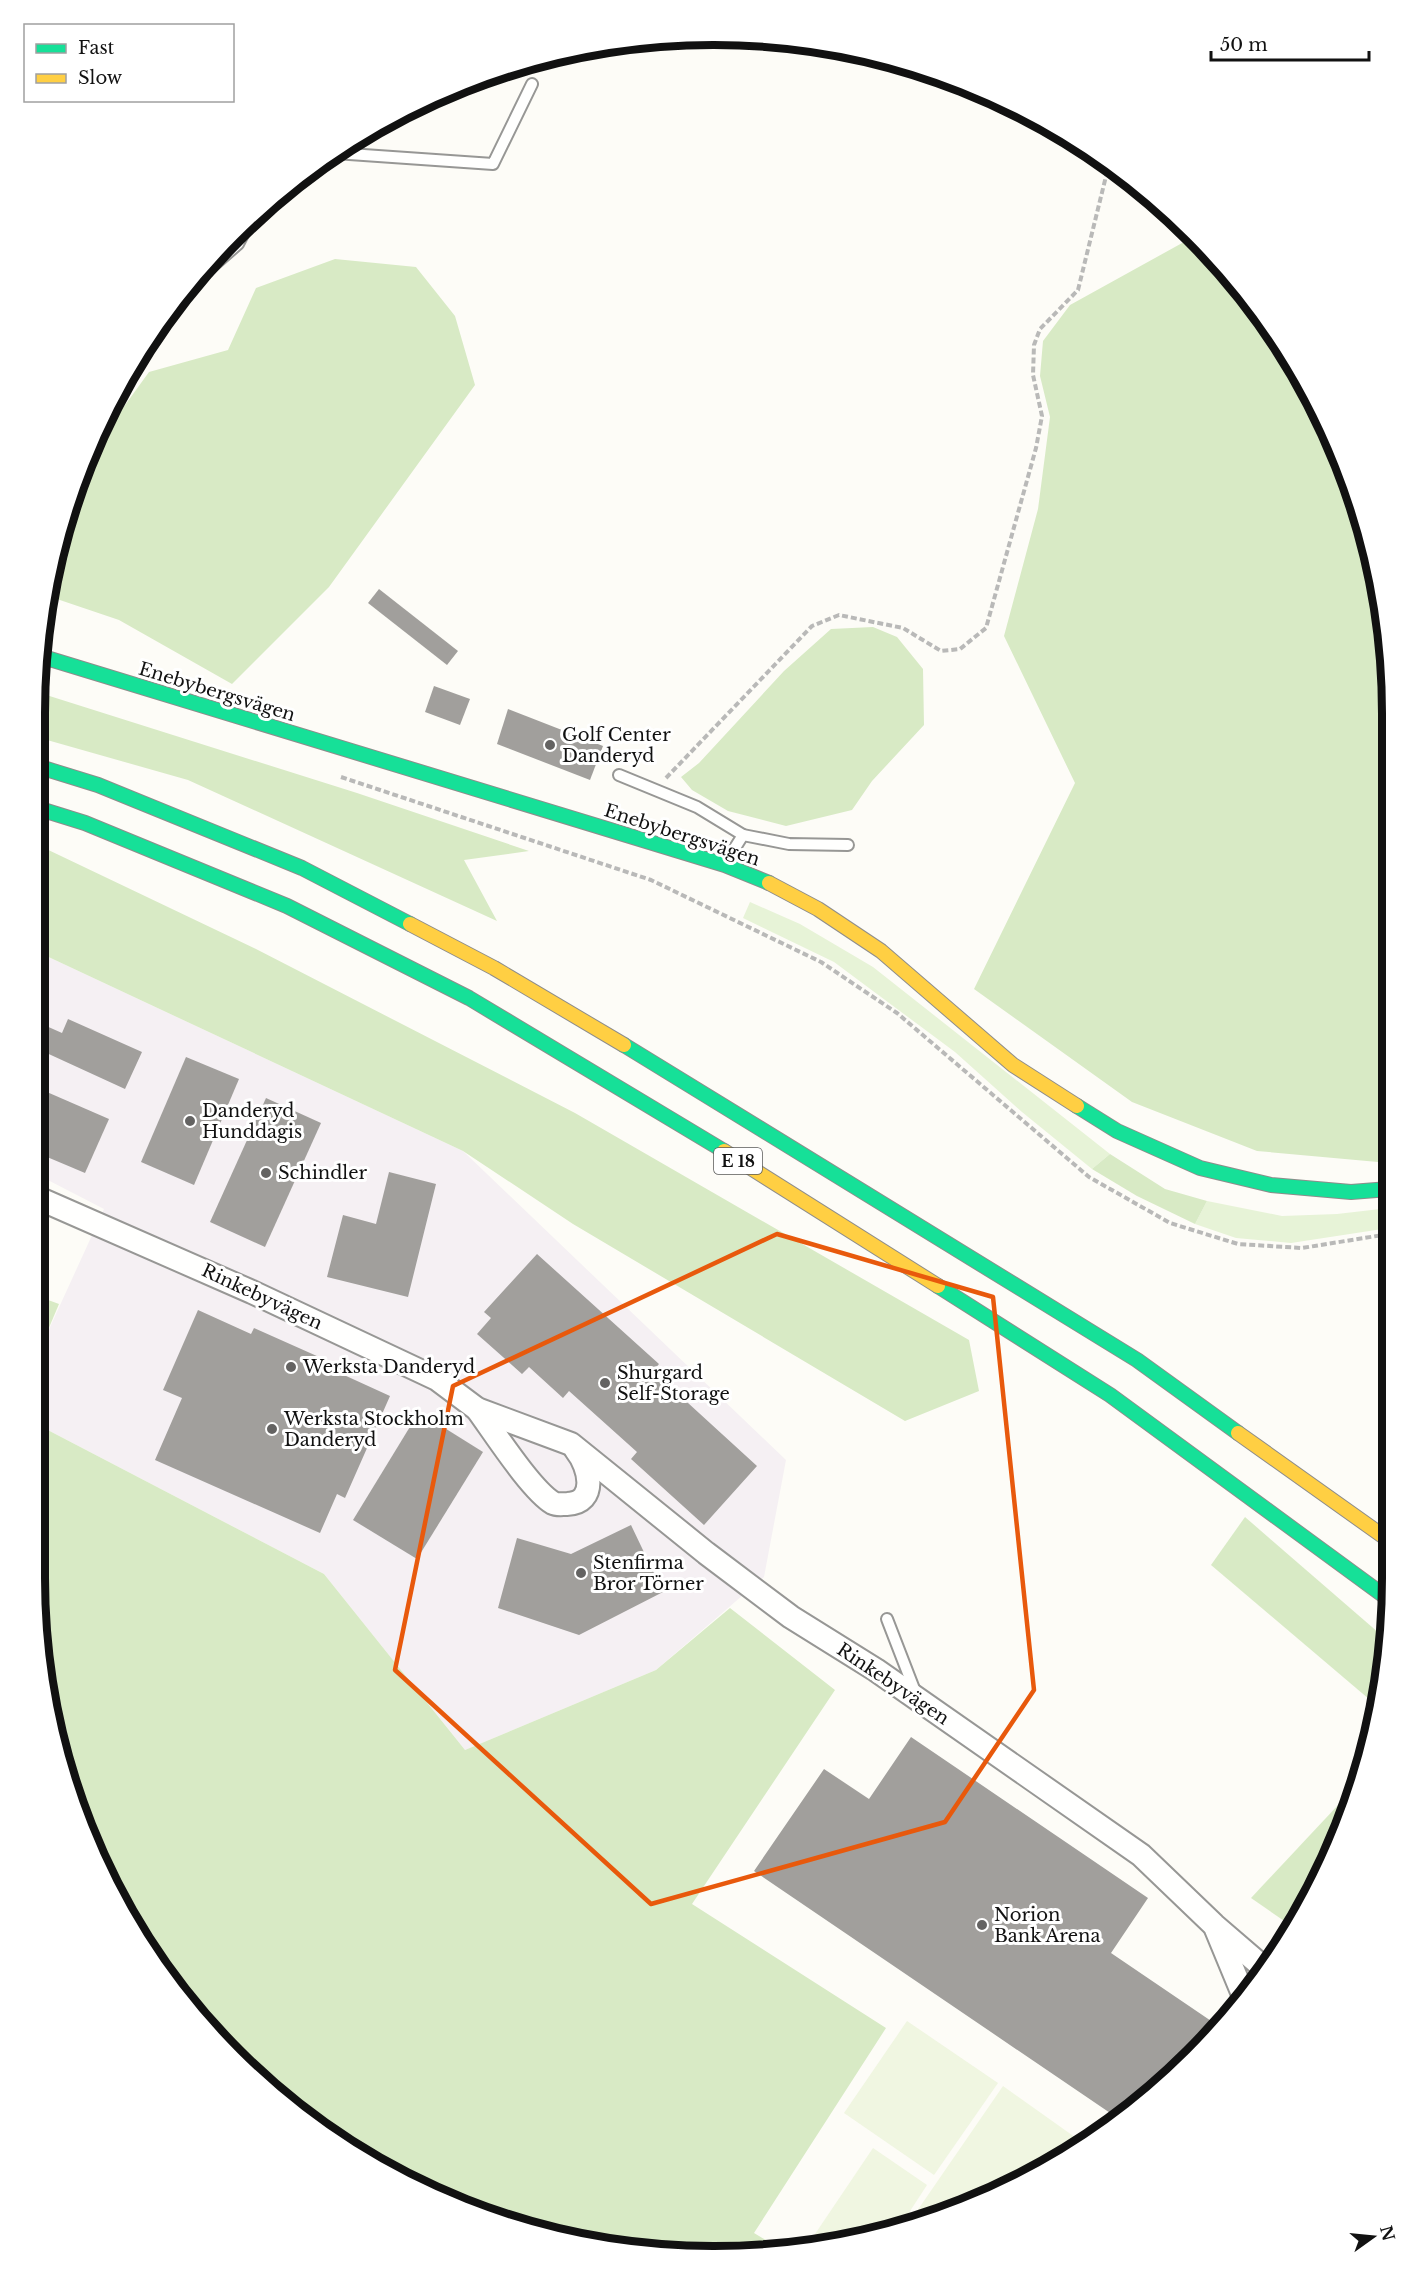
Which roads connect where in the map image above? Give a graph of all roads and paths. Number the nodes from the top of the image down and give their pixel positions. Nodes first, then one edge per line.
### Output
1 (532, 84) dead end
2 (349, 154) edge
3 (1107, 173) edge
4 (47, 659) edge
5 (45, 769) edge
6 (620, 775) dead end
7 (337, 776) dead end
8 (655, 790) junction
9 (45, 811) edge
10 (743, 835) junction
11 (848, 845) dead end
12 (725, 865) junction
13 (1382, 1190) edge
14 (45, 1201) edge
15 (1382, 1235) edge
16 (477, 1409) junction
17 (571, 1444) junction
18 (1382, 1535) edge
19 (1382, 1594) edge
20 (887, 1619) dead end
21 (918, 1700) junction
22 (1214, 1924) junction
23 (1259, 1963) edge
24 (1241, 1988) edge

1 - 2 lane
3 - 8 path
4 - 12 main road, Enebybergsvägen
5 - 18 main road, E 18
6 - 8 lane
7 - 15 path
8 - 10 lane
9 - 19 main road, E 18
10 - 11 lane
10 - 12 lane
12 - 13 main road, Enebybergsvägen
14 - 16 street, Rinkebyvägen
16 - 17 street, Rinkebyvägen
16 - 17 street, Rinkebyvägen
17 - 21 street, Rinkebyvägen
20 - 21 lane
21 - 22 street, Rinkebyvägen
22 - 23 street, Rinkebyvägen
22 - 24 street, Rinkebyvägen

